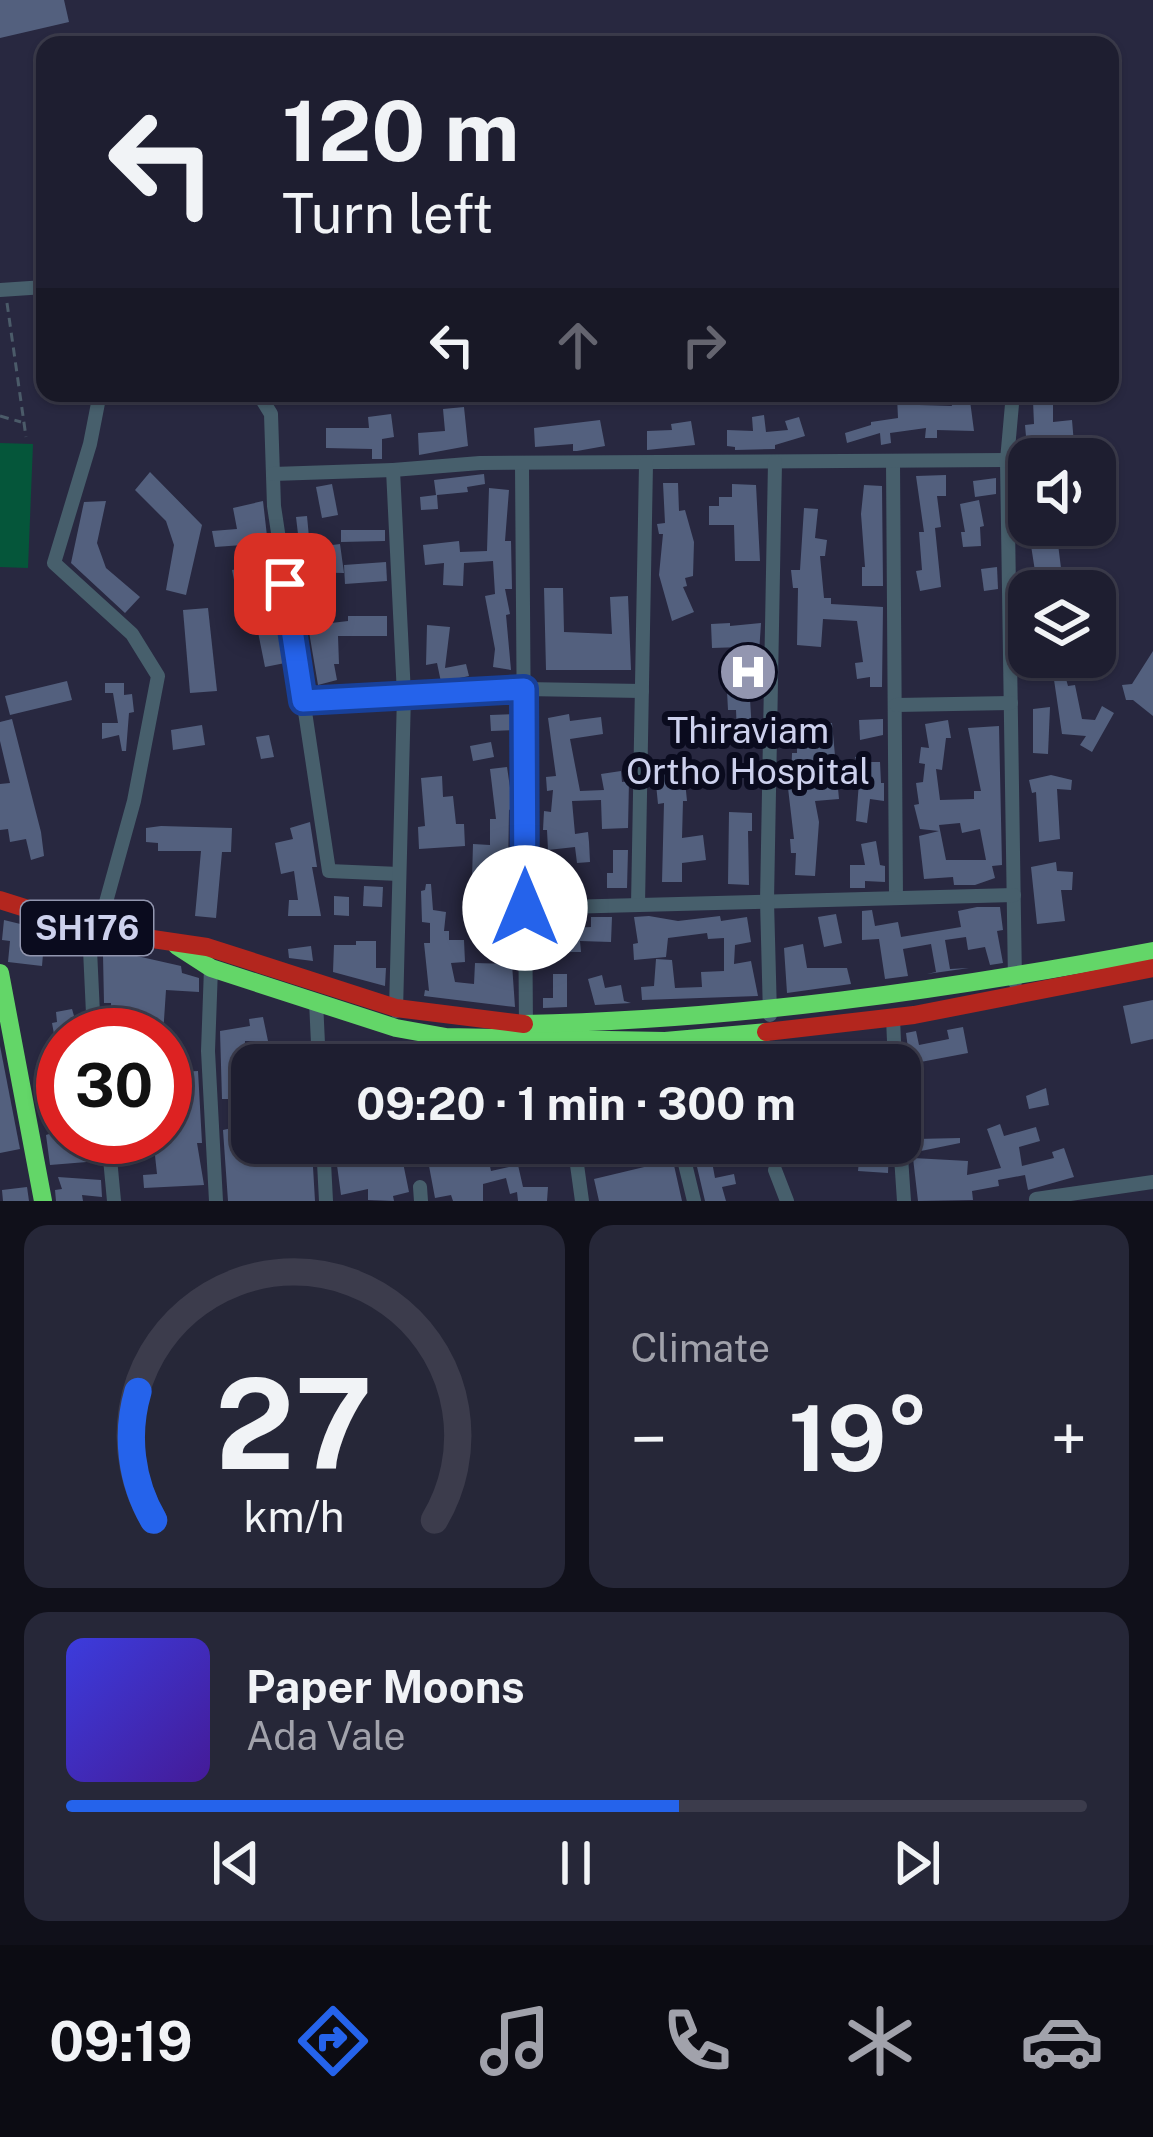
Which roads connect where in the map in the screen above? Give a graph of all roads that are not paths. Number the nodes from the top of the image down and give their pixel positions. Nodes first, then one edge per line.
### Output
1 (36, 287) edge
2 (2, 290) edge
3 (98, 402) edge
4 (264, 402) edge
5 (1012, 402) edge
6 (1007, 460) junction
7 (893, 461) junction
8 (775, 462) junction
9 (646, 464) junction
10 (522, 465) junction
11 (393, 470) junction
12 (273, 474) junction
13 (524, 689) junction
14 (642, 691) junction
15 (404, 695) junction
16 (303, 701) junction
17 (1011, 703) junction
18 (896, 705) junction
19 (399, 874) junction
20 (1014, 895) junction
21 (896, 898) junction
22 (0, 900) edge
23 (767, 902) junction
24 (638, 905) junction
25 (525, 908) junction
26 (93, 930) junction
27 (177, 945) junction
28 (1153, 951) edge
29 (211, 968) junction
30 (1153, 968) edge
31 (0, 973) edge
32 (1015, 985) junction
33 (911, 991) junction
34 (316, 1001) junction
35 (94, 1008) edge
36 (770, 1010) junction
37 (914, 1015) junction
38 (396, 1018) junction
39 (892, 1018) junction
40 (5, 1027) edge
41 (526, 1032) junction
42 (770, 1032) junction
43 (559, 1039) junction
44 (670, 1041) junction
45 (318, 1044) edge
46 (560, 1044) edge
47 (670, 1044) edge
48 (894, 1044) edge
49 (111, 1164) edge
50 (323, 1164) edge
51 (577, 1164) edge
52 (685, 1164) edge
53 (901, 1164) edge
54 (775, 1170) dead end
55 (1153, 1182) edge
56 (1036, 1199) edge
57 (43, 1201) edge
58 (114, 1201) edge
59 (216, 1201) edge
60 (326, 1201) edge
61 (582, 1201) edge
62 (694, 1201) edge
63 (788, 1201) edge
64 (904, 1201) edge

1 - 2 street
3 - 26 street
4 - 12 street
5 - 6 street
6 - 7 street
6 - 17 street
7 - 8 street
7 - 18 street
8 - 9 street
8 - 23 street
9 - 10 street
9 - 14 street
10 - 11 street
10 - 13 street
11 - 12 street
11 - 15 street
12 - 16 street
13 - 14 street
13 - 15 street
13 - 25 street
14 - 24 street
15 - 16 street
15 - 19 street
16 - 19 street
17 - 18 street
17 - 20 street
18 - 21 street
19 - 38 street
20 - 21 street
20 - 32 street
21 - 23 street
22 - 26 main road, SH176
23 - 24 street
23 - 36 street
24 - 25 street
25 - 41 street
26 - 27 main road, SH176
26 - 35 street
27 - 29 main road, SH176
27 - 38 main road
28 - 32 main road
29 - 34 main road, SH176
29 - 59 street
30 - 32 main road, SH176
31 - 40 main road
32 - 33 main road
32 - 37 main road, SH176
33 - 36 main road
33 - 37 street
34 - 38 main road, SH176
34 - 45 street
36 - 41 main road
36 - 42 street
37 - 39 main road, SH176
38 - 41 main road, SH176
39 - 42 main road, SH176
39 - 48 street
40 - 57 main road
41 - 43 main road, SH176
42 - 44 main road, SH176
43 - 44 main road, SH176
43 - 46 street
44 - 47 street
49 - 58 street
50 - 60 street
51 - 61 street
52 - 62 street
53 - 64 street
54 - 63 street
55 - 56 street

